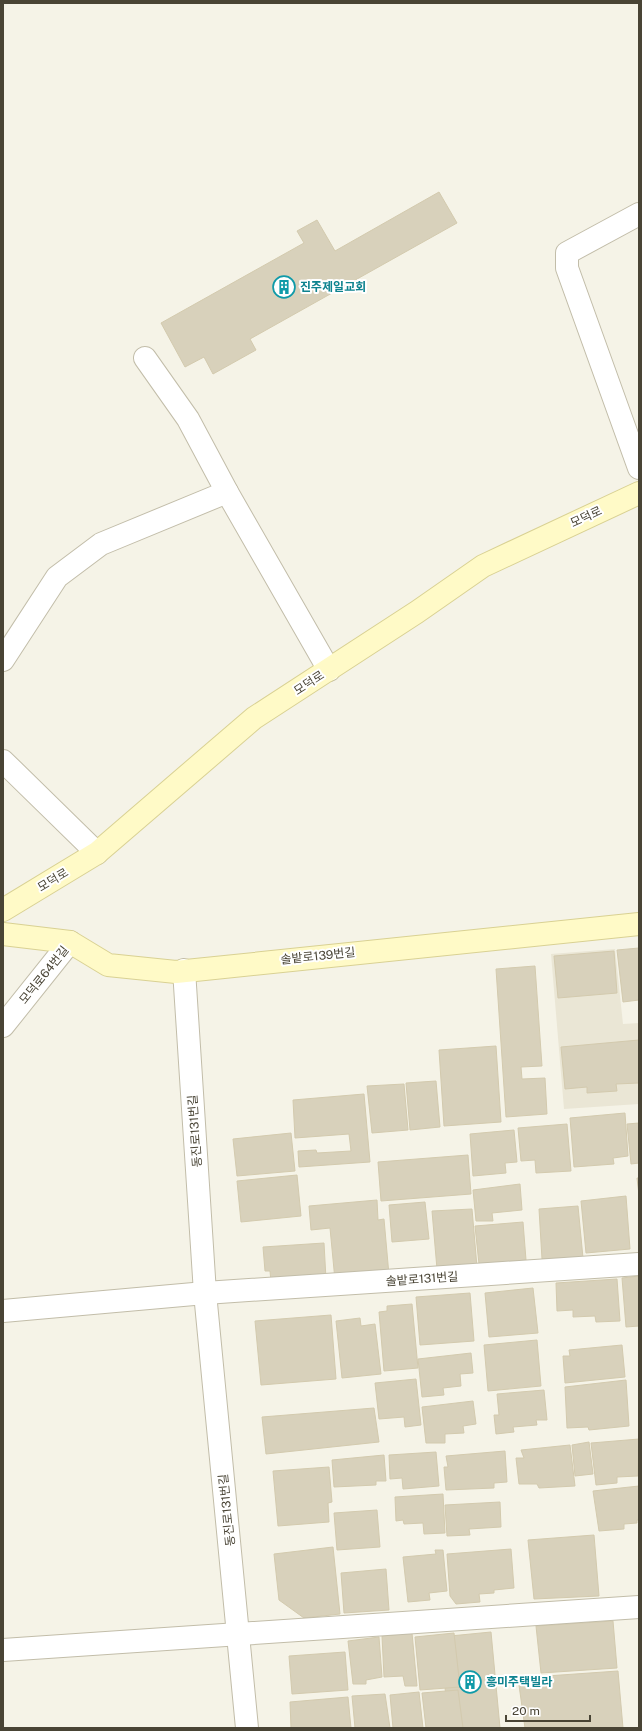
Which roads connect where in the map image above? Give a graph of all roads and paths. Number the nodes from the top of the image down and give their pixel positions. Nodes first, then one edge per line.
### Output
1 (639, 214) edge
2 (145, 358) dead end
3 (639, 468) edge
4 (227, 492) junction
5 (639, 493) edge
6 (3, 660) edge
7 (329, 670) junction
8 (3, 761) edge
9 (97, 853) junction
10 (3, 910) edge
11 (639, 924) edge
12 (3, 934) edge
13 (70, 942) junction
14 (184, 970) junction
15 (3, 1026) edge
16 (639, 1264) edge
17 (206, 1293) junction
18 (3, 1311) edge
19 (639, 1607) edge
20 (239, 1633) junction
21 (3, 1650) edge
22 (247, 1728) edge

1 - 3 street
2 - 4 street
4 - 6 street
4 - 7 street
5 - 7 street, 모덕로
7 - 9 street, 모덕로
8 - 9 street
9 - 10 street, 모덕로
11 - 14 street, 솔밭로139번길
12 - 13 street, 솔밭로139번길
13 - 14 street, 솔밭로139번길
13 - 15 street, 모덕로64번길
14 - 17 street, 동진로131번길
16 - 17 street, 솔밭로131번길
17 - 18 street
17 - 20 street, 동진로131번길
19 - 20 street
20 - 21 street
20 - 22 street, 동진로131번길

